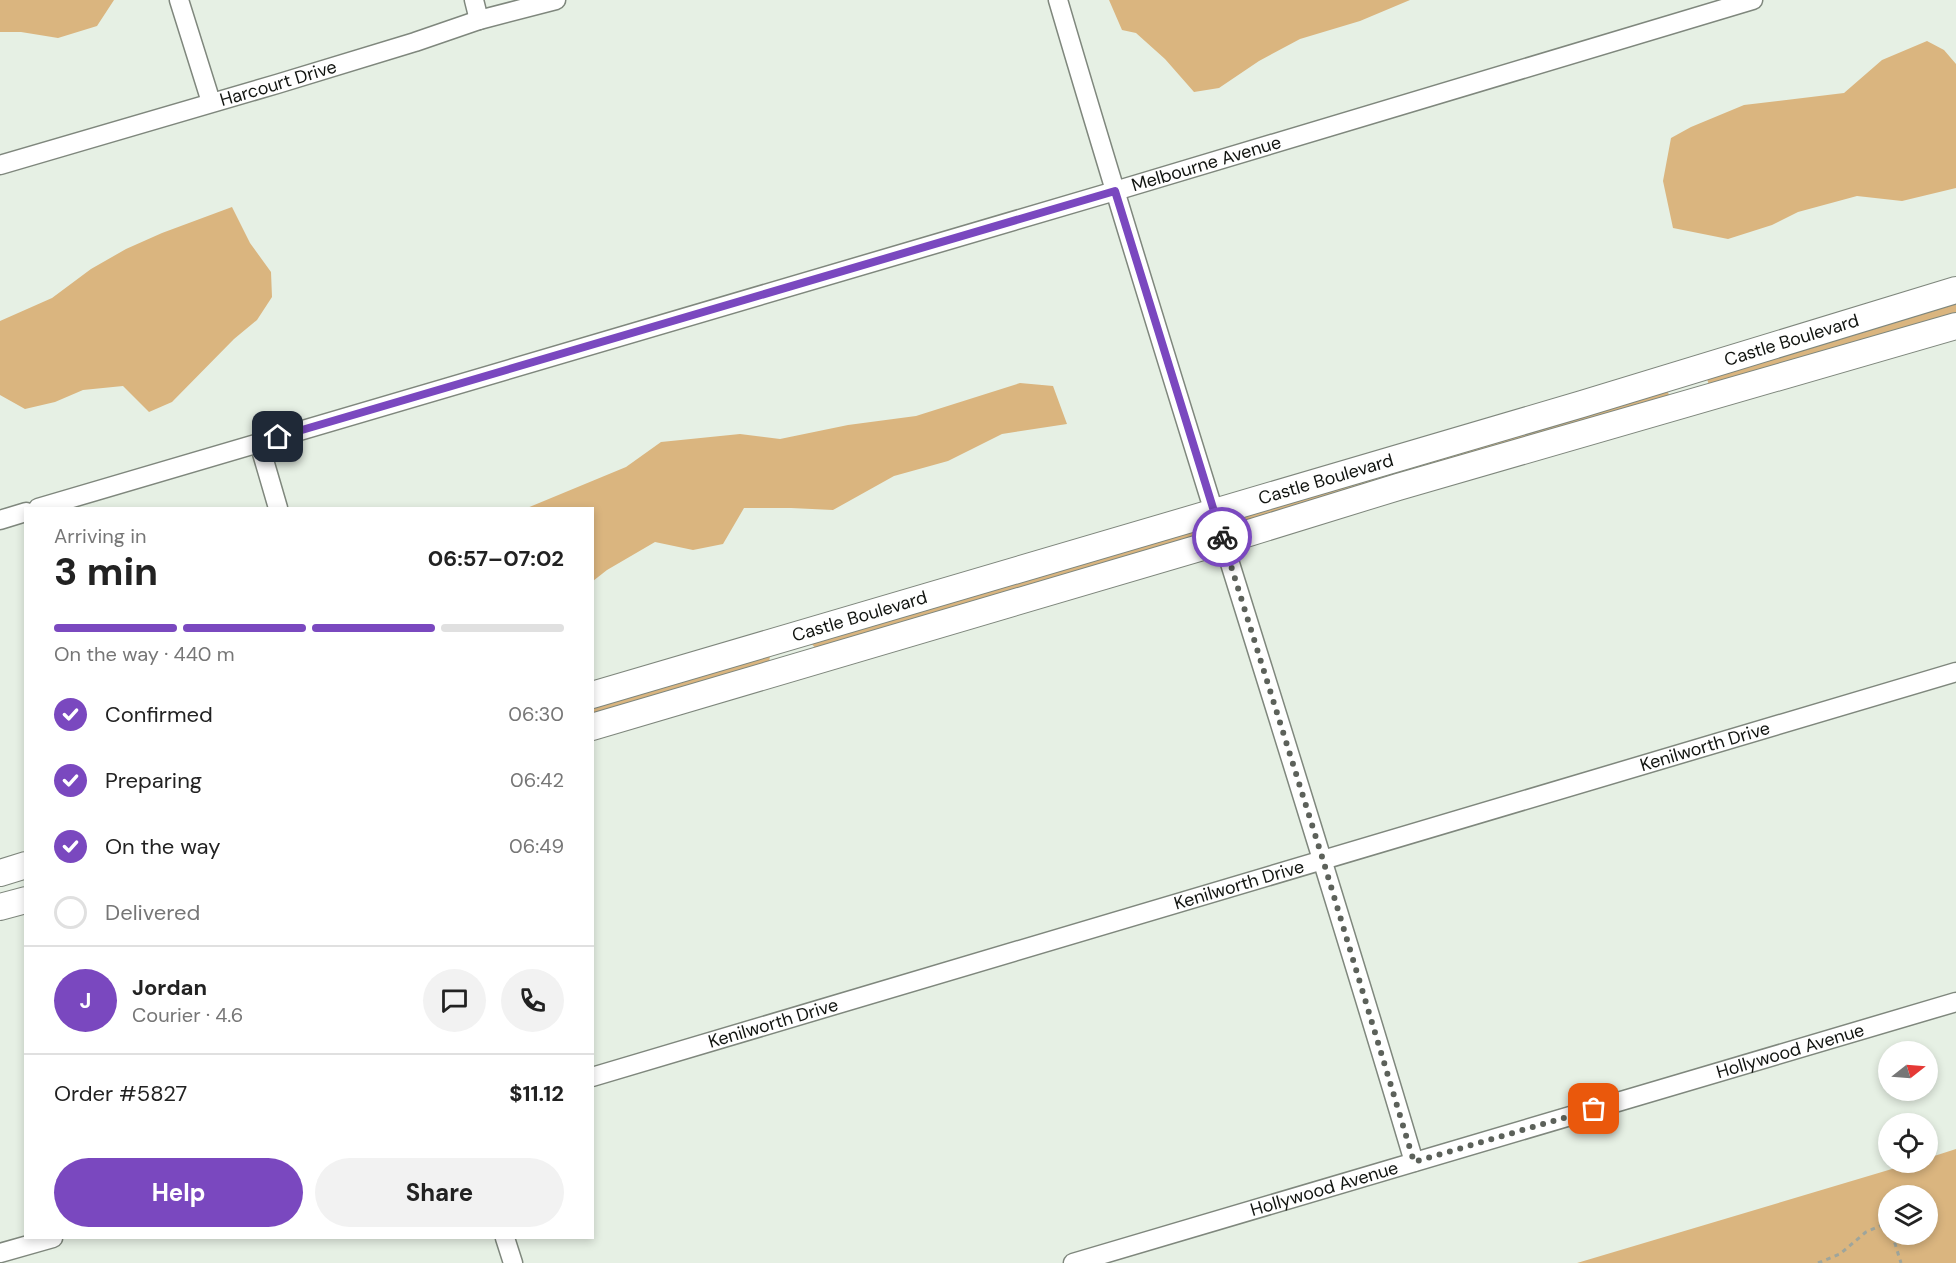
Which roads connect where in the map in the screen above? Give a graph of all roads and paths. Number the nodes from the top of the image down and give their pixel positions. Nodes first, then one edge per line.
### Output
1 (179, 0) edge
2 (474, 0) edge
3 (556, 0) edge
4 (1058, 0) edge
5 (1753, 0) edge
6 (479, 20) junction
7 (211, 102) junction
8 (0, 165) edge
9 (1115, 191) junction
10 (1956, 290) edge
11 (1956, 326) edge
12 (1689, 371) junction
13 (1698, 400) junction
14 (259, 443) junction
15 (41, 507) edge
16 (278, 507) edge
17 (1214, 512) junction
18 (24, 513) edge
19 (0, 520) edge
20 (1223, 541) junction
21 (789, 638) junction
22 (798, 666) junction
23 (1956, 672) edge
24 (594, 694) edge
25 (594, 726) edge
26 (1323, 860) junction
27 (24, 866) edge
28 (0, 873) edge
29 (24, 901) edge
30 (0, 907) edge
31 (1956, 1002) edge
32 (594, 1076) edge
33 (1414, 1162) junction
34 (1878, 1228) edge
35 (49, 1239) edge
36 (504, 1239) edge
37 (1896, 1245) edge
38 (0, 1253) edge
39 (513, 1263) edge
40 (1073, 1263) edge
41 (1818, 1263) edge
42 (1902, 1263) edge

1 - 7 street
2 - 6 street
3 - 6 street, Harcourt Drive
4 - 9 street
5 - 9 street, Melbourne Avenue
6 - 7 street, Harcourt Drive
7 - 8 street, Harcourt Drive
9 - 14 street, Melbourne Avenue
9 - 17 street
10 - 12 street, Castle Boulevard
11 - 13 street, Castle Boulevard
12 - 13 street
12 - 17 street, Castle Boulevard
13 - 20 street, Castle Boulevard
14 - 15 street, Melbourne Avenue
14 - 16 street
17 - 20 street
17 - 21 street, Castle Boulevard
18 - 19 street
20 - 22 street, Castle Boulevard
20 - 26 street
21 - 22 street
21 - 24 street, Castle Boulevard
22 - 25 street, Castle Boulevard
23 - 26 street, Kenilworth Drive
26 - 32 street, Kenilworth Drive
26 - 33 street
27 - 28 street
29 - 30 street
31 - 33 street, Hollywood Avenue
33 - 40 street, Hollywood Avenue
34 - 41 path
35 - 38 street
36 - 39 street
37 - 42 path

